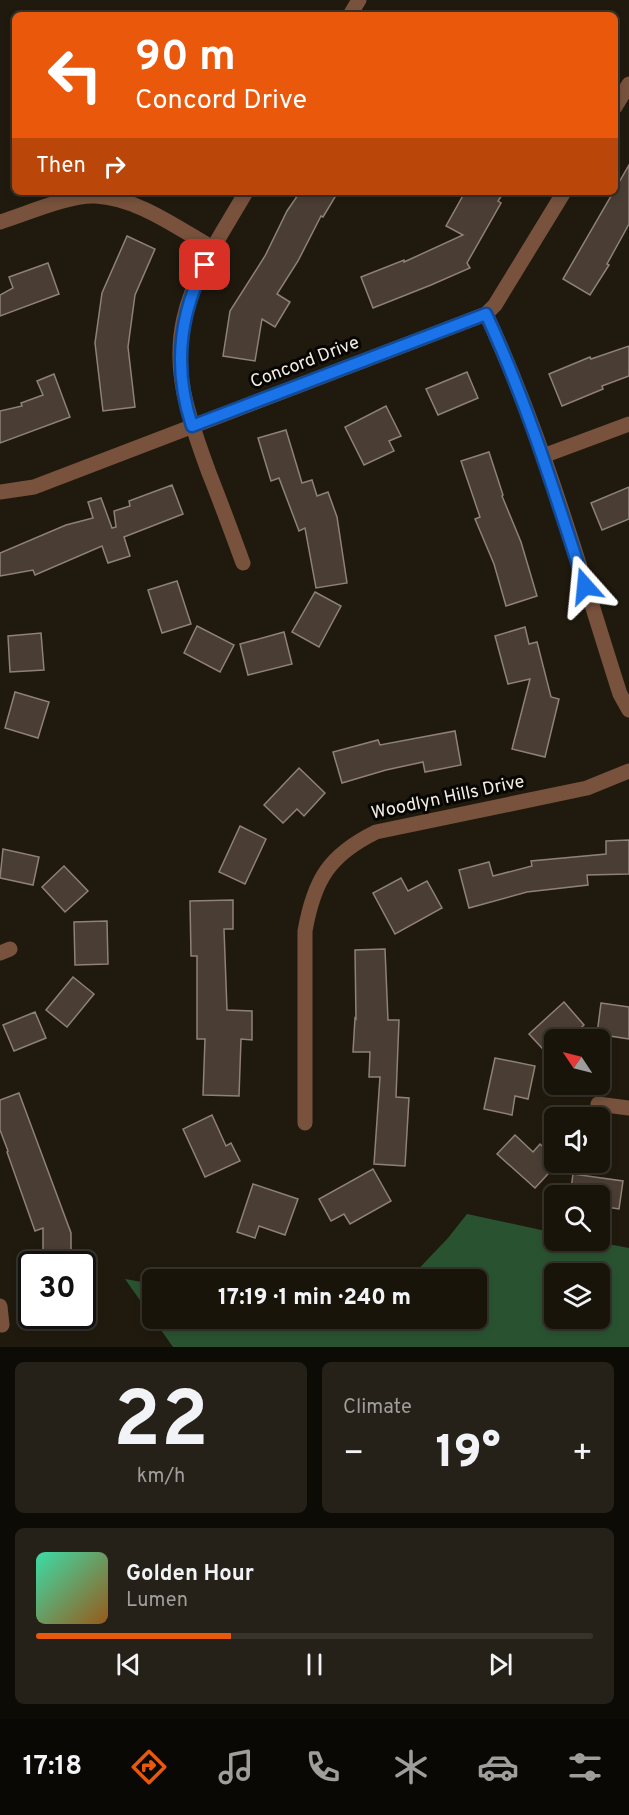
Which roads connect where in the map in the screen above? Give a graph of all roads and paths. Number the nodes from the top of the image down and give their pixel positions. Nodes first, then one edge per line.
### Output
1 (629, 84) edge
2 (618, 102) edge
3 (244, 195) edge
4 (562, 195) edge
5 (0, 222) edge
6 (213, 248) junction
7 (486, 314) junction
8 (629, 424) edge
9 (192, 426) junction
10 (543, 456) junction
11 (0, 492) edge
12 (243, 563) dead end
13 (629, 710) edge
14 (629, 771) edge
15 (598, 1104) dead end
16 (629, 1108) edge
17 (305, 1123) dead end
18 (0, 1305) edge
19 (2, 1325) dead end

1 - 2 street
3 - 6 street
4 - 7 street
5 - 6 street
6 - 9 street
7 - 9 street, Concord Drive
7 - 10 street
8 - 10 street
9 - 11 street, Concord Drive
9 - 12 street
10 - 13 street
14 - 17 street, Woodlyn Hills Drive
15 - 16 street
18 - 19 street

